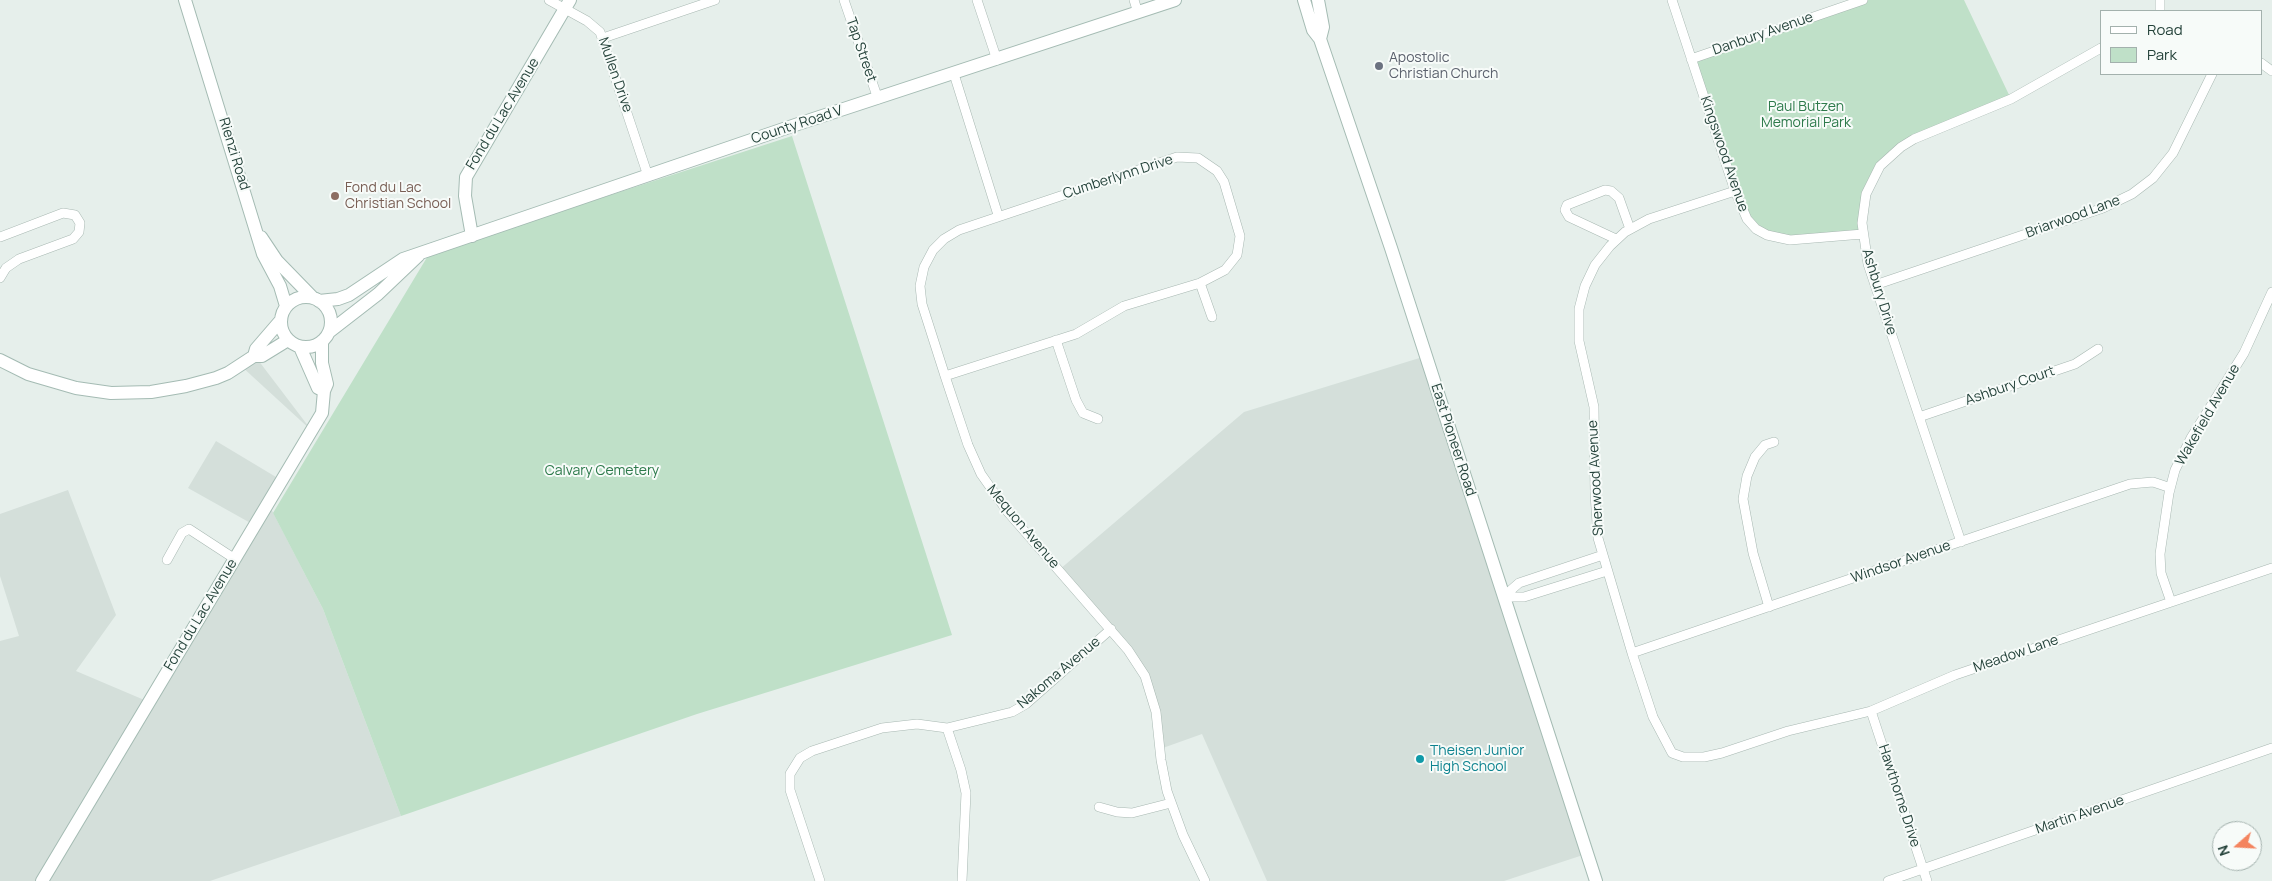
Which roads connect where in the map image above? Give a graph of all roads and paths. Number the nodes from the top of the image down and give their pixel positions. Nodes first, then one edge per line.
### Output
1 (184, 0) edge
2 (549, 0) edge
3 (715, 0) edge
4 (844, 0) edge
5 (977, 0) edge
6 (1134, 0) edge
7 (1175, 0) edge
8 (1304, 0) edge
9 (1318, 0) edge
10 (1672, 0) edge
11 (1863, 0) edge
12 (568, 4) edge
13 (1138, 13) junction
14 (603, 38) junction
15 (1320, 39) junction
16 (2100, 49) edge
17 (1692, 59) junction
18 (997, 60) junction
19 (954, 74) junction
20 (2212, 75) edge
21 (878, 99) junction
22 (648, 176) junction
23 (1735, 191) junction
24 (998, 215) junction
25 (1630, 229) junction
26 (258, 233) junction
27 (1863, 234) junction
28 (472, 236) junction
29 (0, 238) edge
30 (1616, 240) junction
31 (420, 254) junction
32 (0, 278) edge
33 (1200, 283) junction
34 (1875, 285) junction
35 (2272, 292) edge
36 (316, 300) junction
37 (286, 306) junction
38 (1212, 317) dead end
39 (281, 320) junction
40 (325, 336) junction
41 (288, 340) junction
42 (1056, 340) junction
43 (300, 347) junction
44 (2098, 349) dead end
45 (254, 356) junction
46 (0, 360) edge
47 (945, 376) junction
48 (324, 391) junction
49 (1919, 417) junction
50 (1098, 419) dead end
51 (1774, 442) dead end
52 (2170, 490) junction
53 (1961, 542) junction
54 (1602, 555) junction
55 (235, 559) junction
56 (167, 560) dead end
57 (2272, 568) edge
58 (1607, 571) junction
59 (1503, 597) junction
60 (2171, 602) junction
61 (1769, 607) junction
62 (1111, 629) junction
63 (1632, 653) junction
64 (1871, 712) junction
65 (947, 728) junction
66 (1761, 740) joint
67 (2272, 748) edge
68 (1171, 803) junction
69 (1100, 807) dead end
70 (1923, 870) junction
71 (42, 881) edge
72 (820, 881) edge
73 (962, 881) edge
74 (1204, 881) edge
75 (1596, 881) edge
76 (1888, 881) edge
77 (1927, 881) edge

1 - 26 main road, Rienzi Road
2 - 12 street, Mullen Drive
3 - 14 street
4 - 21 street, Tap Street
5 - 18 street
6 - 13 street
7 - 13 main road, County Road V
8 - 15 main road
9 - 15 main road, East Pioneer Road
10 - 17 street, Kingswood Avenue
11 - 17 street, Danbury Avenue
12 - 14 street, Mullen Drive
12 - 28 main road, Fond du Lac Avenue
13 - 18 main road, County Road V
14 - 22 street, Mullen Drive
15 - 59 main road, East Pioneer Road
16 - 27 street, Ashbury Drive
17 - 23 street, Kingswood Avenue
18 - 19 main road, County Road V
19 - 21 main road, County Road V
19 - 24 street
20 - 34 street, Briarwood Lane
21 - 22 main road, County Road V
22 - 28 main road, County Road V
23 - 25 street, Sherwood Avenue
23 - 27 street, Kingswood Avenue
24 - 33 street, Cumberlynn Drive
24 - 47 street, Mequon Avenue
25 - 30 street, Sherwood Avenue
25 - 30 street
26 - 36 main road
26 - 37 main road, Rienzi Road
27 - 34 street, Ashbury Drive
28 - 31 main road, County Road V
29 - 32 street
30 - 54 street, Sherwood Avenue
31 - 36 main road
31 - 40 main road
33 - 38 street
33 - 42 street, Cumberlynn Drive
34 - 49 street, Ashbury Drive
35 - 52 street, Wakefield Avenue
36 - 37 main road
36 - 40 main road
37 - 39 main road
39 - 41 main road
39 - 45 main road
40 - 43 main road
40 - 48 main road, Fond du Lac Avenue
41 - 43 main road
41 - 45 main road
42 - 47 street, Cumberlynn Drive
42 - 50 street
43 - 48 main road
44 - 49 street, Ashbury Court
45 - 46 main road
47 - 62 street, Mequon Avenue
48 - 55 main road, Fond du Lac Avenue
49 - 53 street, Ashbury Drive
51 - 61 street
52 - 53 street, Windsor Avenue
52 - 60 street, Wakefield Avenue
53 - 61 street, Windsor Avenue
54 - 58 street, Sherwood Avenue
54 - 59 street
55 - 56 street
55 - 71 main road, Fond du Lac Avenue
57 - 60 street, Meadow Lane
58 - 59 street
58 - 63 street, Sherwood Avenue
59 - 75 main road, East Pioneer Road
60 - 64 street, Meadow Lane
61 - 63 street, Windsor Avenue
62 - 65 street, Nakoma Avenue
62 - 68 street, Mequon Avenue
63 - 66 street, Sherwood Avenue
64 - 66 street, Meadow Lane
64 - 70 street, Hawthorne Drive
65 - 72 street
65 - 73 street
67 - 70 street, Martin Avenue
68 - 69 street
68 - 74 street, Mequon Avenue
70 - 76 street, Martin Avenue
70 - 77 street, Hawthorne Drive

